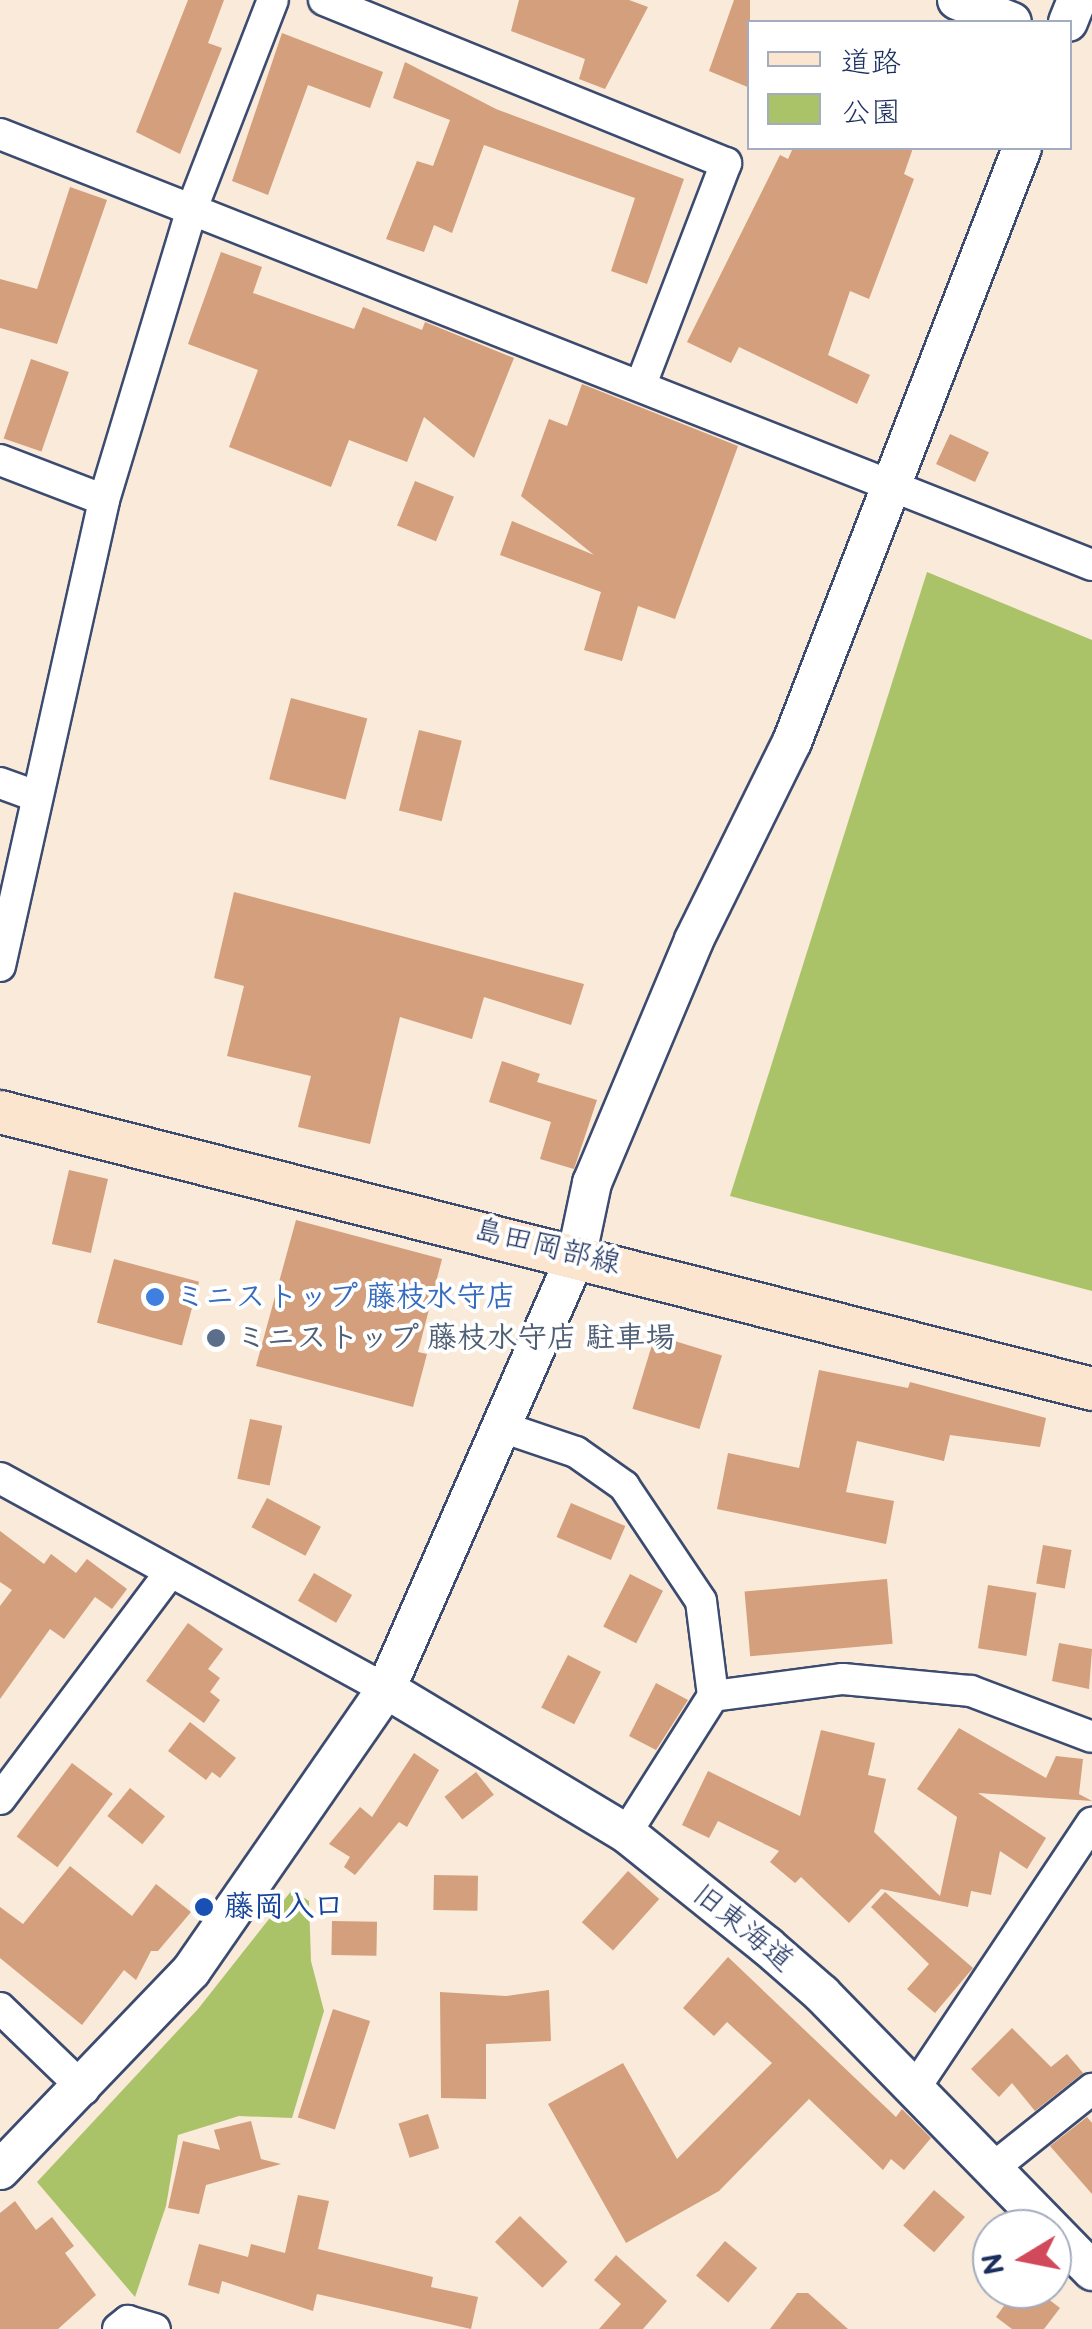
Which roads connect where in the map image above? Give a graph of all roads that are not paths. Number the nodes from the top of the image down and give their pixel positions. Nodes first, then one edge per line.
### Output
1 (274, 0) edge
2 (324, 0) edge
3 (957, 0) edge
4 (1007, 20) edge
5 (0, 134) edge
6 (1021, 150) edge
7 (193, 206) junction
8 (642, 384) junction
9 (0, 460) edge
10 (894, 482) junction
11 (104, 500) junction
12 (1092, 565) edge
13 (0, 783) edge
14 (35, 796) junction
15 (0, 966) edge
16 (0, 1112) edge
17 (577, 1254) junction
18 (1092, 1389) edge
19 (502, 1426) junction
20 (0, 1478) edge
21 (168, 1574) junction
22 (386, 1689) junction
23 (714, 1696) junction
24 (1092, 1738) edge
25 (0, 1799) edge
26 (1092, 1823) edge
27 (626, 1833) junction
28 (0, 2008) edge
29 (915, 2088) junction
30 (84, 2089) junction
31 (1092, 2089) edge
32 (993, 2168) junction
33 (0, 2170) edge
34 (1092, 2270) edge
35 (118, 2329) edge
36 (155, 2329) edge

1 - 7 street
2 - 8 street
3 - 4 street
5 - 7 street
6 - 10 street
7 - 8 street
7 - 11 street
8 - 10 street
9 - 11 street
10 - 12 street
10 - 17 street
11 - 14 street
13 - 14 street
14 - 15 street
16 - 17 main road, 島田岡部線
17 - 18 main road, 島田岡部線
17 - 19 street
19 - 22 street
19 - 23 street
20 - 21 street
21 - 22 street
21 - 25 street
22 - 27 street, 旧東海道
22 - 30 street
23 - 24 street
23 - 27 street
26 - 29 street
27 - 29 street, 旧東海道
28 - 30 street
29 - 32 street, 旧東海道
30 - 33 street
31 - 32 street
32 - 34 street, 旧東海道
35 - 36 street

